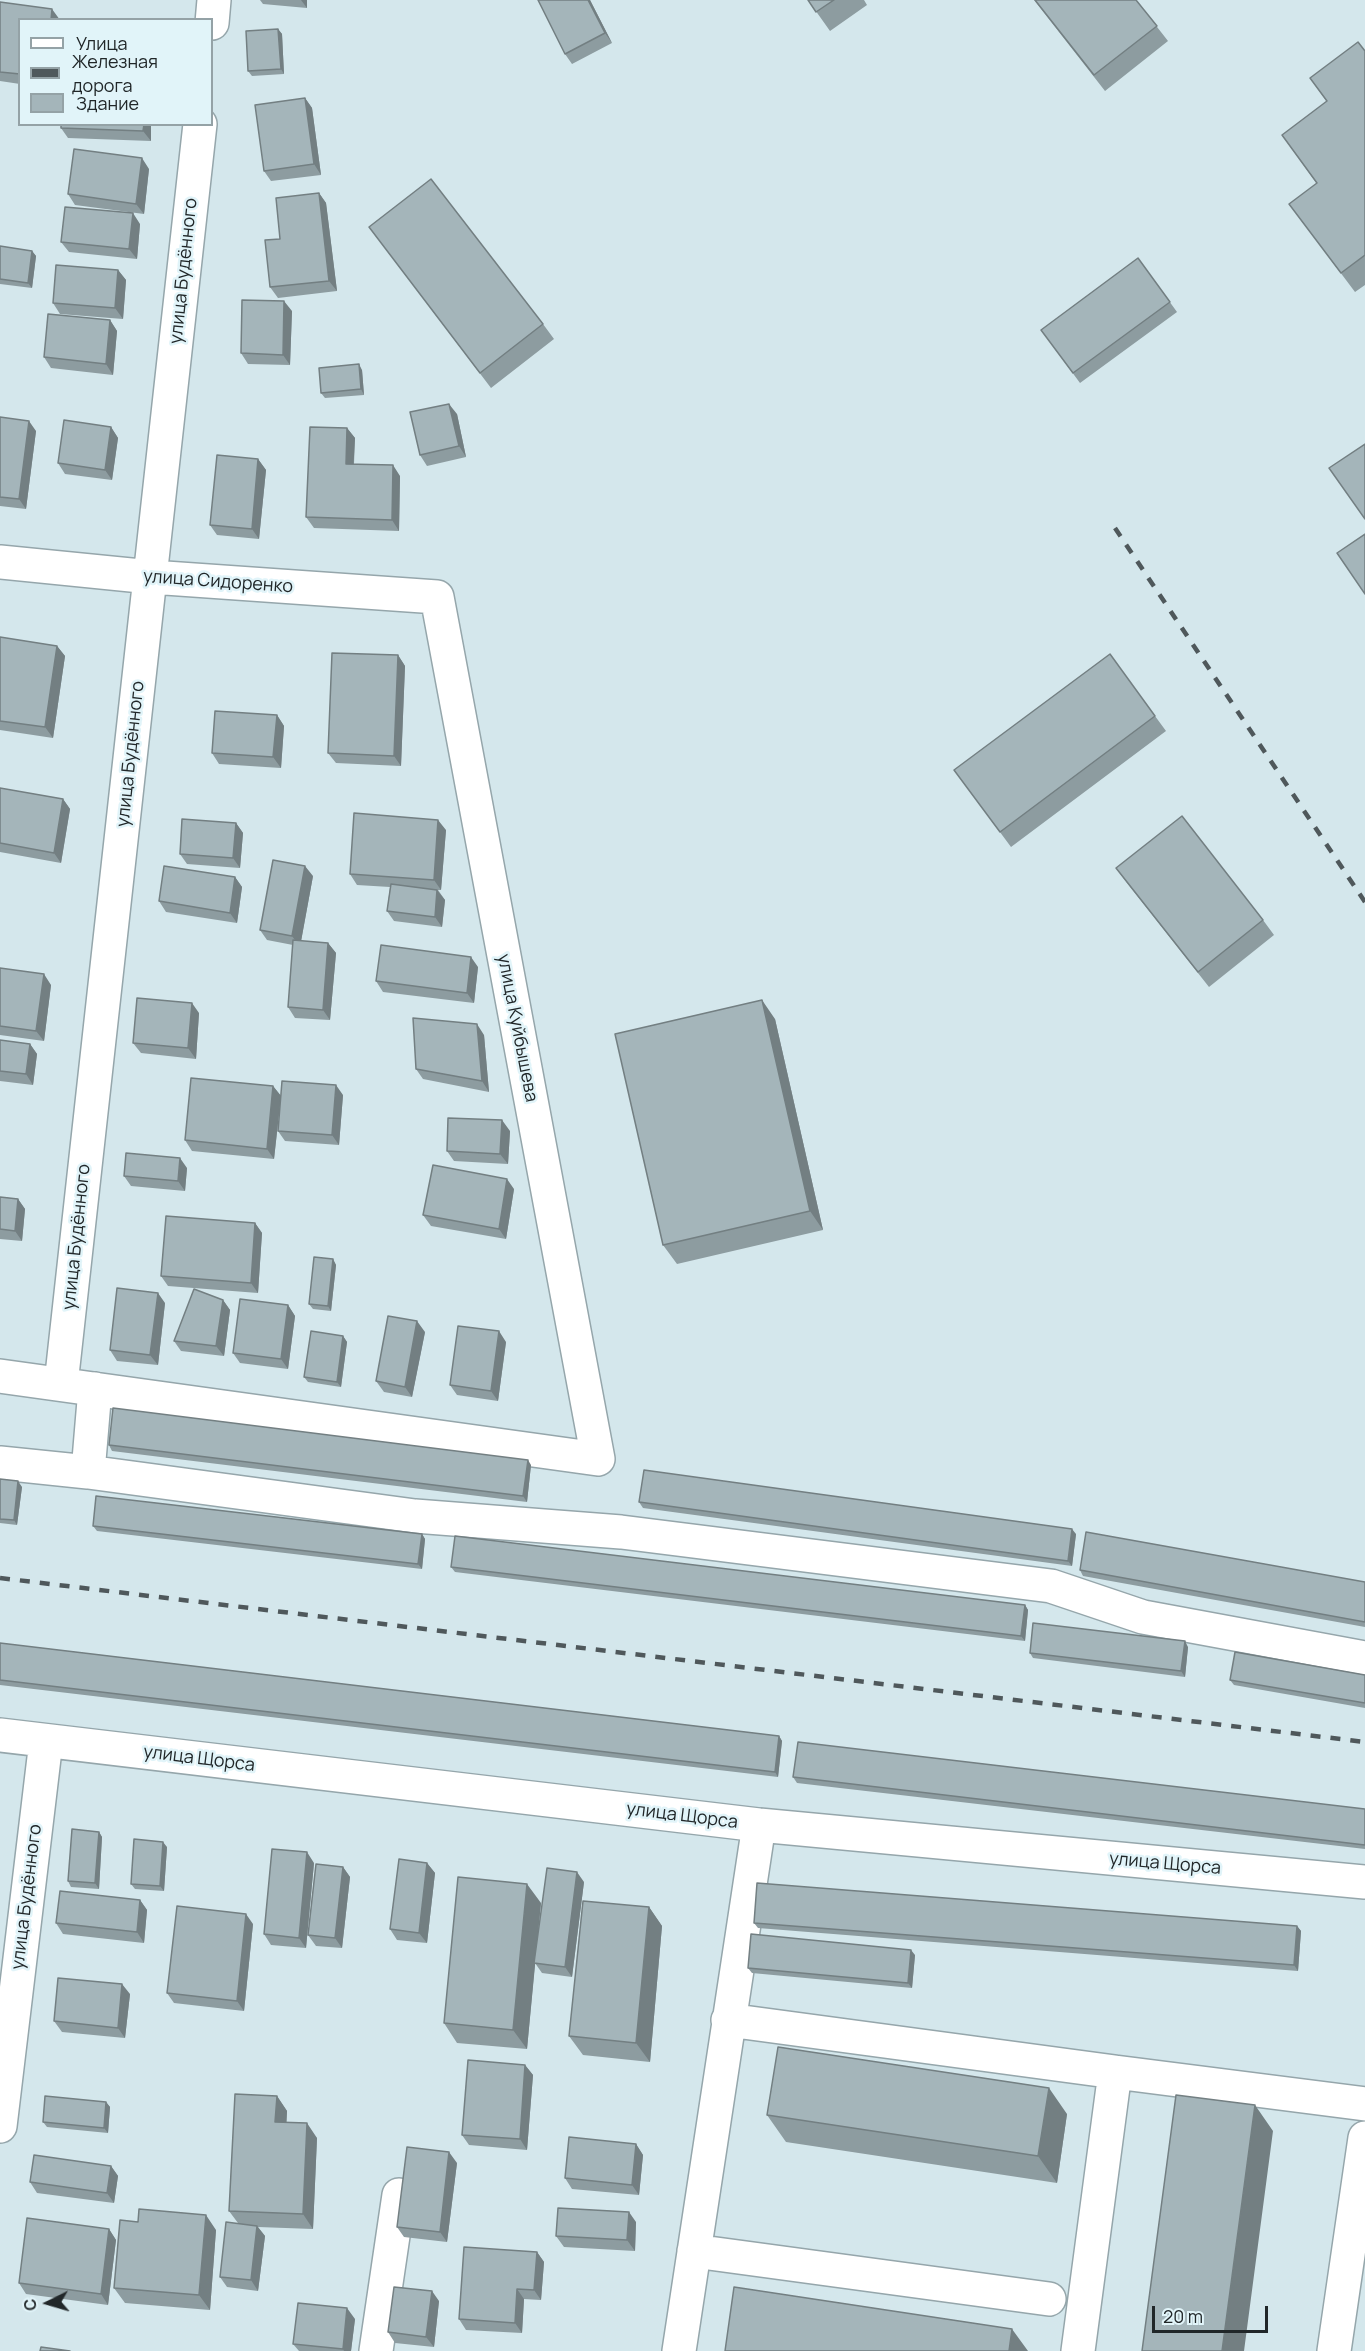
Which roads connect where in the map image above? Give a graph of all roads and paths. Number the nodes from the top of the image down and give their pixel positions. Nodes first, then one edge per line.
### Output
1 (214, 0) edge
2 (212, 18) edge
3 (200, 126) edge
4 (0, 562) edge
5 (151, 577) junction
6 (437, 597) joint
7 (0, 1376) edge
8 (61, 1384) junction
9 (95, 1389) junction
10 (0, 1463) edge
11 (88, 1472) junction
12 (1365, 1658) edge
13 (0, 1735) edge
14 (46, 1741) junction
15 (759, 1825) junction
16 (1365, 1882) edge
17 (728, 2020) junction
18 (1114, 2072) junction
19 (1365, 2104) edge
20 (0, 2126) edge
21 (1365, 2138) edge
22 (399, 2195) edge
23 (694, 2251) junction
24 (1049, 2299) dead end
25 (376, 2351) edge
26 (679, 2351) edge
27 (1078, 2351) edge
28 (1334, 2351) edge

1 - 2 street
3 - 5 street, улица Будённого
4 - 5 street, улица Сидоренко
5 - 6 street, улица Сидоренко
5 - 8 street, улица Будённого
6 - 9 street, улица Куйбышева
7 - 8 street
8 - 9 street
9 - 11 street
10 - 11 street
11 - 12 street
13 - 14 street, улица Щорса
14 - 15 street, улица Щорса
14 - 20 street, улица Будённого
15 - 16 street, улица Щорса
15 - 17 street
17 - 18 street
17 - 23 street
18 - 19 street
18 - 27 street
21 - 28 street
22 - 25 street
23 - 24 street
23 - 26 street

